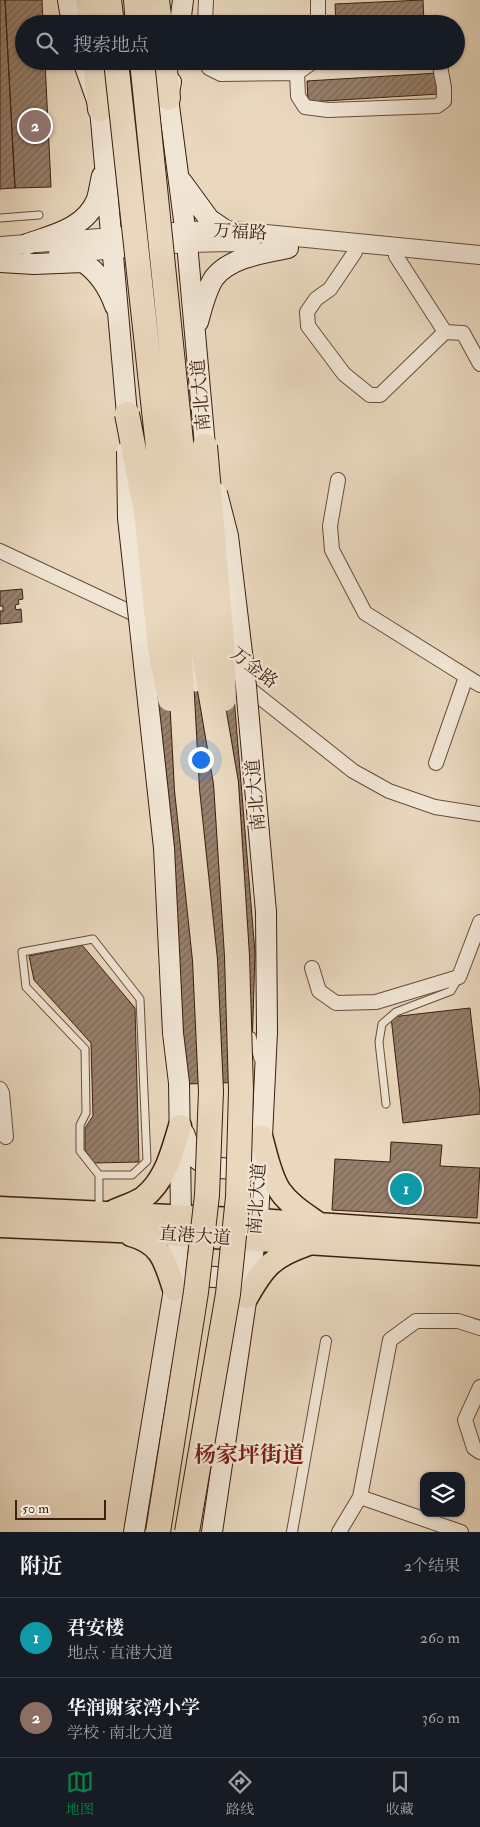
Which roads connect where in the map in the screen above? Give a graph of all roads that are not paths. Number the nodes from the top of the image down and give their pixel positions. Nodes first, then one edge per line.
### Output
1 (183, 0) edge
2 (206, 0) edge
3 (318, 0) edge
4 (89, 5) edge
5 (80, 15) edge
6 (101, 15) edge
7 (181, 15) edge
8 (205, 15) edge
9 (318, 15) edge
10 (86, 70) edge
11 (96, 70) edge
12 (117, 70) edge
13 (143, 70) edge
14 (165, 70) edge
15 (173, 70) edge
16 (213, 70) edge
17 (301, 70) edge
18 (440, 70) edge
19 (297, 73) junction
20 (168, 98) junction
21 (100, 109) junction
22 (106, 162) junction
23 (178, 177) junction
24 (39, 215) dead end
25 (0, 218) edge
26 (225, 230) junction
27 (187, 237) junction
28 (113, 243) junction
29 (27, 244) junction
30 (0, 246) edge
31 (154, 246) junction
32 (288, 248) junction
33 (355, 252) junction
34 (480, 255) edge
35 (396, 256) junction
36 (0, 258) edge
37 (0, 262) edge
38 (480, 265) edge
39 (119, 319) junction
40 (196, 328) junction
41 (445, 332) junction
42 (164, 354) dead end
43 (480, 364) edge
44 (127, 414) junction
45 (205, 446) junction
46 (338, 480) dead end
47 (0, 551) edge
48 (189, 643) junction
49 (466, 677) junction
50 (480, 685) edge
51 (436, 763) dead end
52 (226, 784) junction
53 (187, 790) junction
54 (480, 814) edge
55 (480, 922) edge
56 (312, 968) dead end
57 (459, 977) junction
58 (0, 1089) edge
59 (386, 1104) dead end
60 (180, 1126) junction
61 (261, 1136) junction
62 (6, 1137) dead end
63 (99, 1175) junction
64 (0, 1208) edge
65 (109, 1219) junction
66 (0, 1226) edge
67 (180, 1226) junction
68 (256, 1230) junction
69 (316, 1233) junction
70 (480, 1235) edge
71 (480, 1254) edge
72 (174, 1289) junction
73 (247, 1297) junction
74 (480, 1328) edge
75 (326, 1341) dead end
76 (480, 1387) edge
77 (480, 1452) edge
78 (360, 1496) junction
79 (134, 1532) edge
80 (158, 1532) edge
81 (187, 1532) edge
82 (212, 1532) edge
83 (292, 1532) edge
84 (339, 1532) edge
85 (460, 1532) edge

1 - 7 main road
2 - 8 street
3 - 9 street
4 - 5 main road
4 - 6 highway
10 - 21 main road
11 - 21 highway
12 - 53 highway, bridge
13 - 52 highway, 南北大道, bridge
14 - 20 highway
15 - 20 main road, 南北大道
16 - 19 street
17 - 19 street
18 - 19 street
20 - 23 main road, 南北大道
21 - 22 main road
22 - 28 main road
22 - 29 main road
23 - 26 main road
23 - 27 main road, 南北大道
24 - 25 lane
26 - 27 street, 万福路
26 - 34 street, 万福路
27 - 31 street, 万福路
27 - 32 street, 万福路
27 - 40 main road, 南北大道
28 - 29 street, 万福路
28 - 31 street, 万福路
28 - 36 street, 万福路
28 - 39 main road
29 - 30 street, 万福路
31 - 42 lane
32 - 33 street, 万福路
32 - 40 main road
33 - 35 street, 万福路
33 - 41 street
35 - 38 street, 万福路
35 - 41 street
37 - 39 main road
39 - 44 main road
40 - 45 main road, 南北大道
41 - 43 street
44 - 53 highway, bridge
44 - 60 main road, bridge
45 - 52 highway, bridge
45 - 61 main road, 南北大道, bridge
46 - 49 street
47 - 48 street, 万金路
48 - 48 lane, bridge
48 - 54 street, 万金路
49 - 50 street
49 - 51 street
52 - 81 highway, 南北大道, bridge
53 - 80 highway, bridge
55 - 57 street
56 - 57 street
57 - 59 lane
58 - 62 street
60 - 61 main road
60 - 65 main road
60 - 67 main road
61 - 68 main road, 南北大道
61 - 69 main road
63 - 63 lane
63 - 65 lane
64 - 65 main road, 直港大道
65 - 66 main road, 直港大道
65 - 67 main road, 直港大道
65 - 72 main road
67 - 68 main road, 直港大道
67 - 72 main road
68 - 69 main road, 直港大道
68 - 73 main road, 南北大道
69 - 70 main road, 直港大道
69 - 71 main road, 直港大道
69 - 73 main road
72 - 73 main road
72 - 79 main road
73 - 82 main road, 南北大道
74 - 78 street
75 - 83 street
76 - 77 street
78 - 84 street
78 - 85 street

